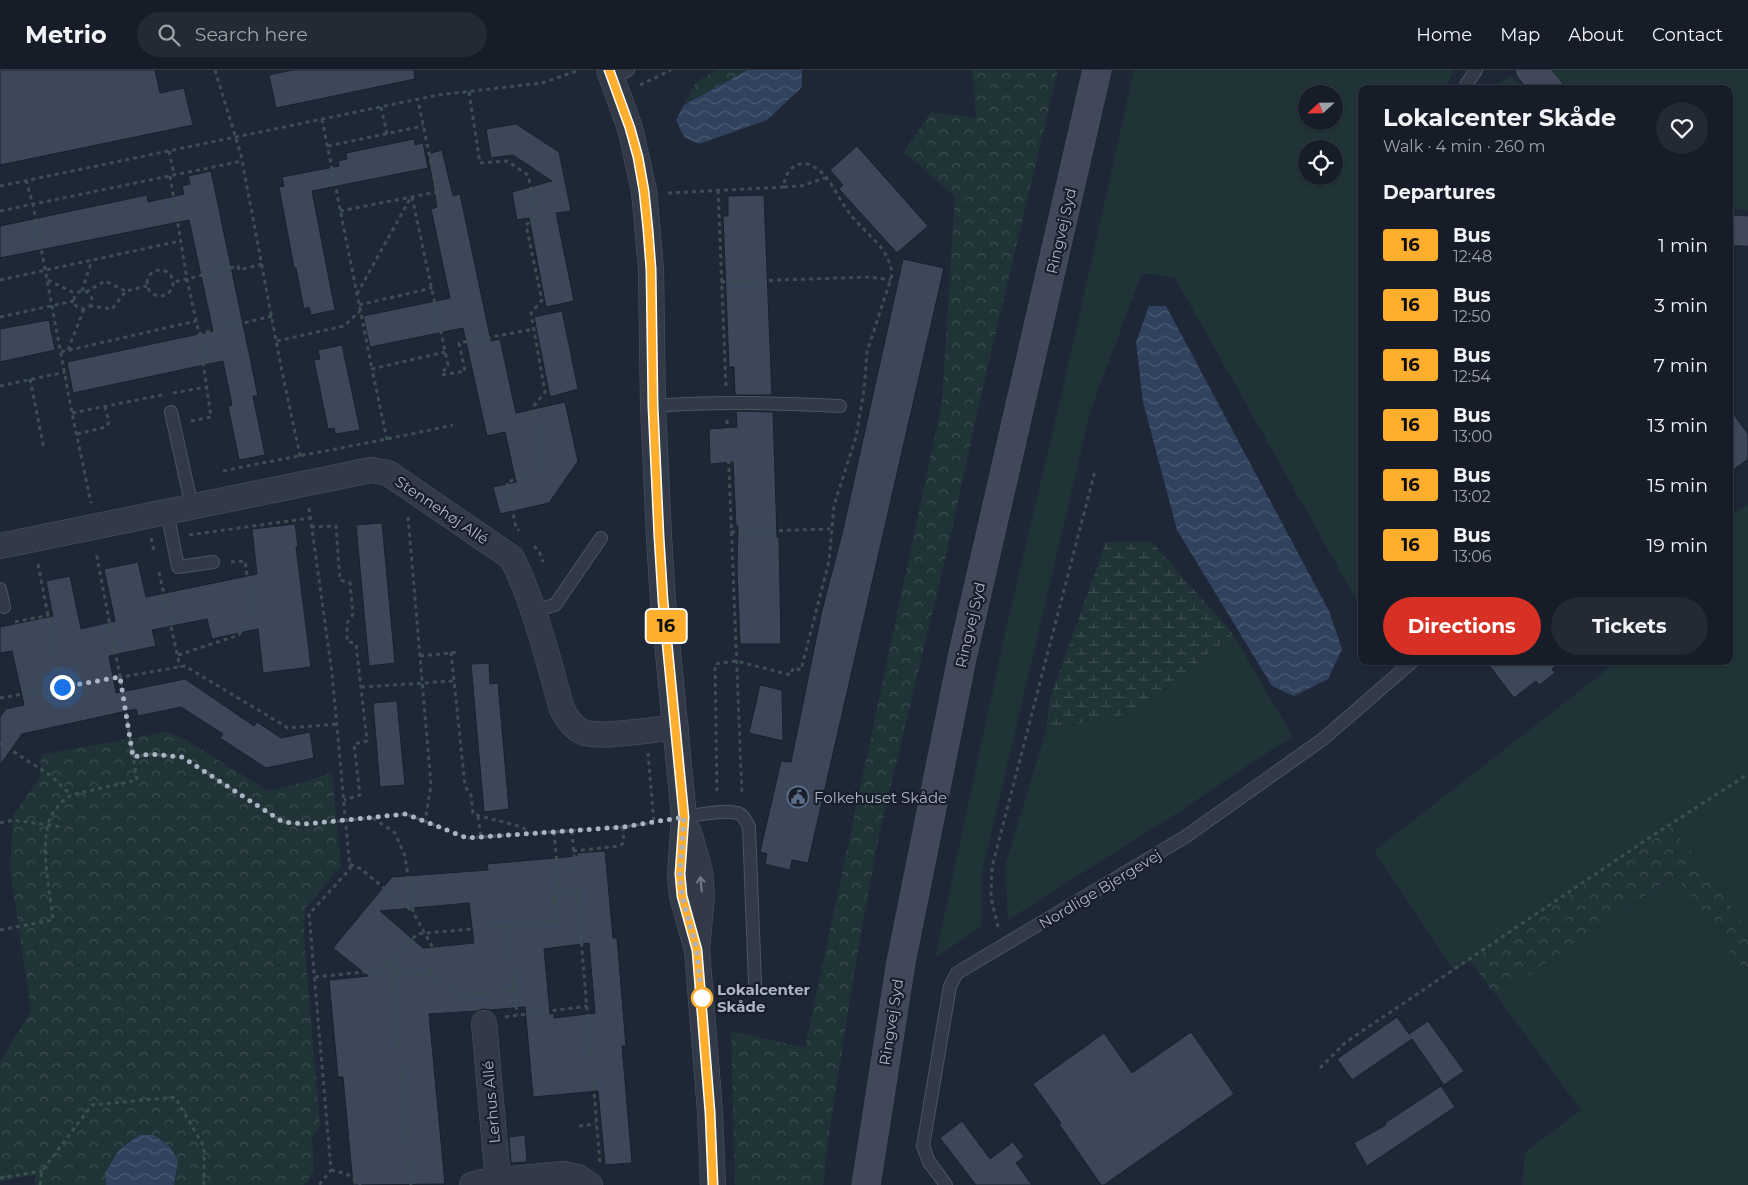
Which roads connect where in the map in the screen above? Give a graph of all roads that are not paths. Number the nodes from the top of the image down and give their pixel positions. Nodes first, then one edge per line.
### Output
1 (1097, 70) edge
2 (1476, 70) edge
3 (1531, 70) edge
4 (617, 78) edge
5 (1466, 85) edge
6 (1544, 85) edge
7 (1733, 230) edge
8 (1748, 231) edge
9 (653, 406) junction
10 (840, 406) dead end
11 (171, 412) dead end
12 (192, 507) junction
13 (156, 514) junction
14 (601, 538) dead end
15 (0, 546) edge
16 (213, 562) dead end
17 (0, 589) edge
18 (4, 607) dead end
19 (544, 608) junction
20 (1408, 665) edge
21 (676, 727) junction
22 (684, 817) junction
23 (755, 983) dead end
24 (484, 1023) road end
25 (595, 1177) edge
26 (498, 1180) junction
27 (472, 1185) edge
28 (713, 1185) edge
29 (866, 1185) edge
30 (946, 1185) edge

1 - 29 main road, Ringvej Syd
2 - 5 lane
3 - 6 main road
4 - 9 street
7 - 8 main road
9 - 10 lane
9 - 21 street
11 - 12 lane
12 - 13 street, Stennehøj Allé
12 - 19 street, Stennehøj Allé
13 - 15 street, Stennehøj Allé
13 - 16 lane
14 - 19 lane
17 - 18 lane
19 - 21 street, Stennehøj Allé
20 - 30 lane, Nordlige Bjergevej
21 - 22 street
22 - 23 lane
22 - 28 street
24 - 26 street, Lerhus Allé
25 - 26 street
26 - 27 street

